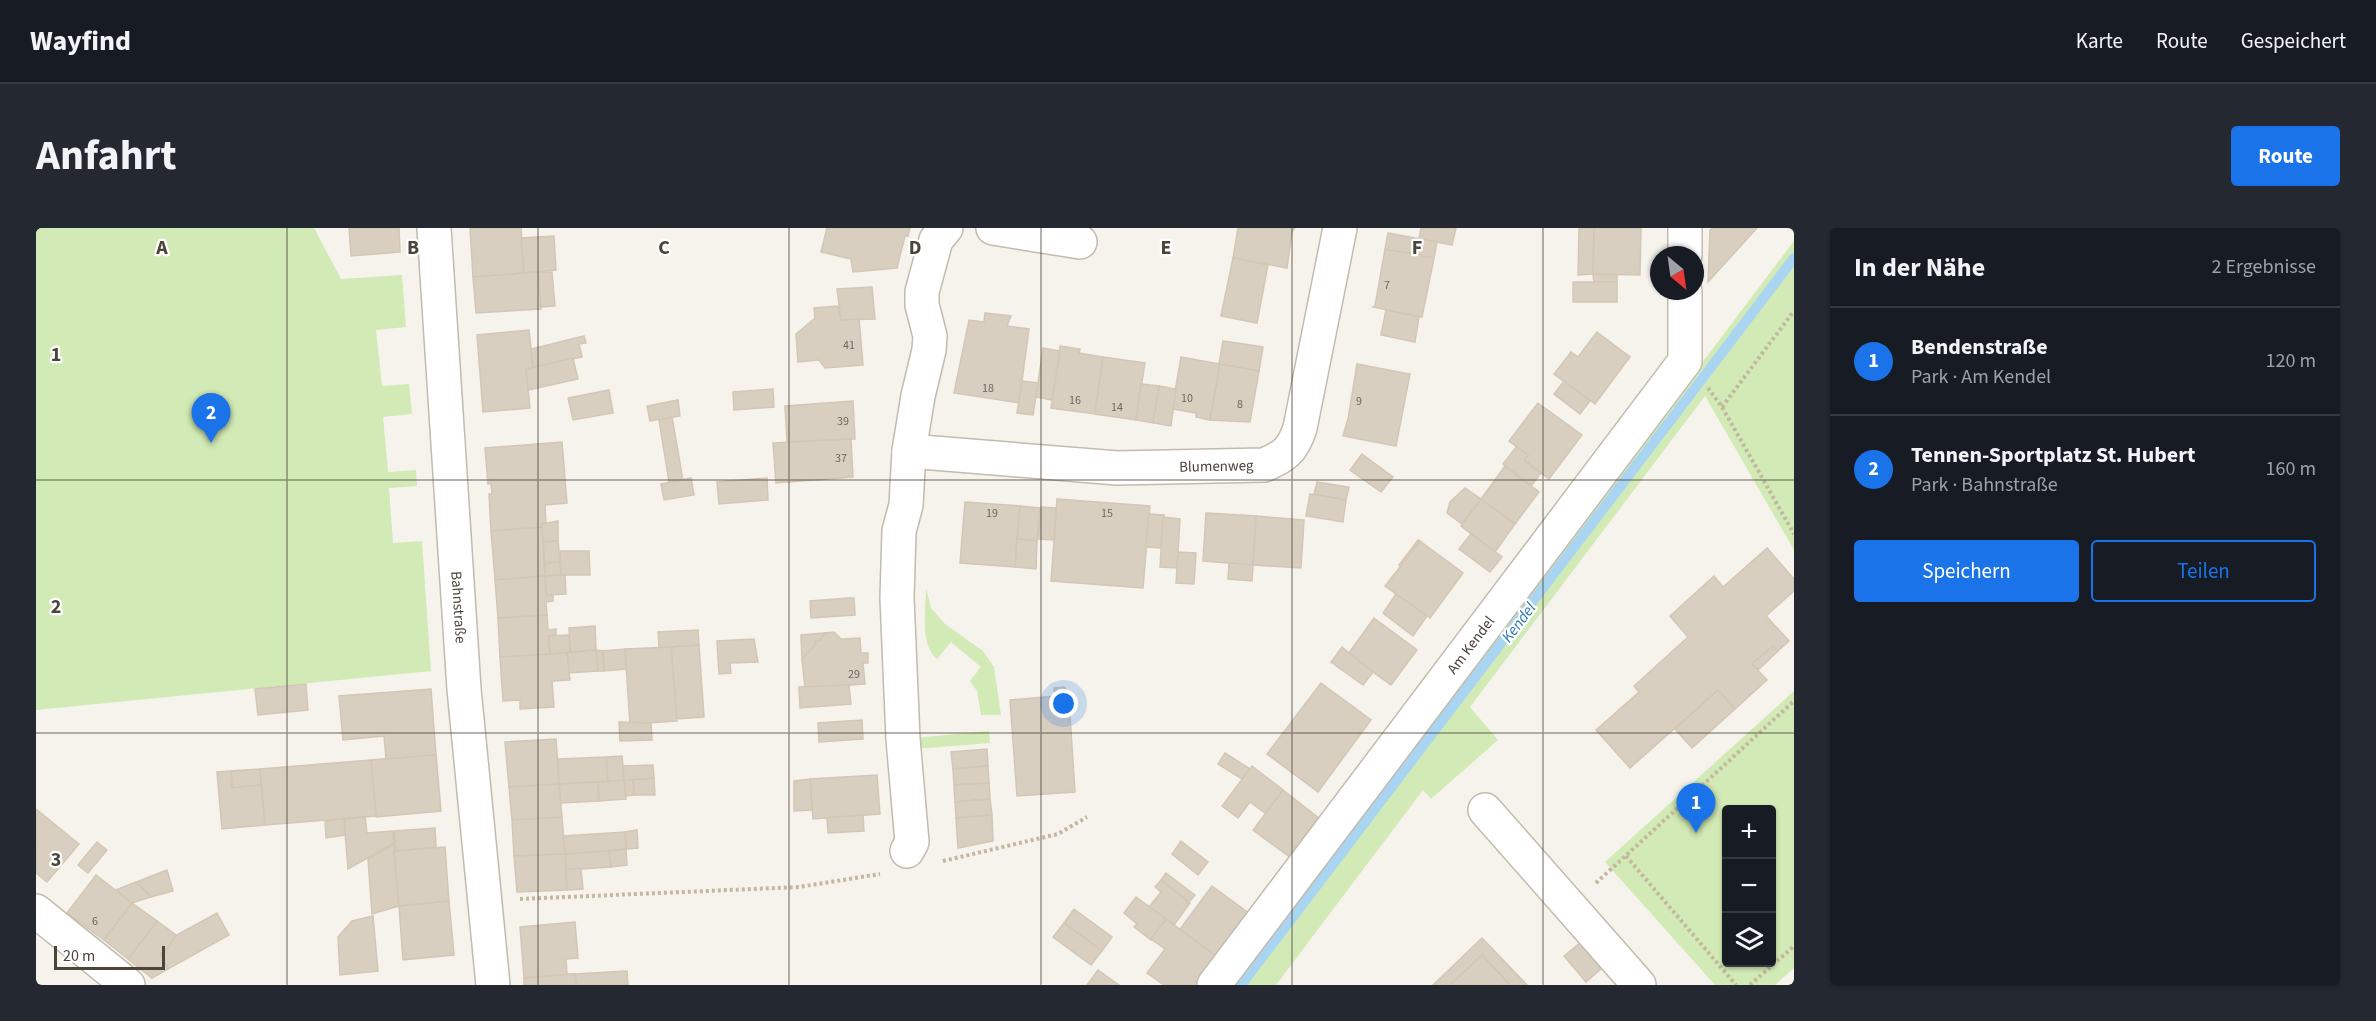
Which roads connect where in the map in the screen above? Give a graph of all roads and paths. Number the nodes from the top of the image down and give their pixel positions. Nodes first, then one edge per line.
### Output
1 (434, 228) edge
2 (946, 228) edge
3 (993, 228) edge
4 (1340, 228) edge
5 (1685, 228) edge
6 (1080, 242) dead end
7 (1685, 246) edge
8 (1685, 300) edge
9 (1794, 311) edge
10 (1710, 392) dead end
11 (1722, 407) junction
12 (909, 451) junction
13 (1794, 534) edge
14 (1794, 701) edge
15 (1485, 810) dead end
16 (1088, 818) dead end
17 (1626, 856) junction
18 (908, 862) junction
19 (486, 900) junction
20 (1570, 906) junction
21 (36, 911) edge
22 (1794, 946) edge
23 (128, 985) edge
24 (492, 985) edge
25 (1214, 985) edge
26 (1639, 985) edge
27 (1736, 985) edge
28 (1750, 985) edge

1 - 19 street, Bahnstraße
2 - 12 street
3 - 6 street
4 - 12 street, Blumenweg
5 - 7 street
8 - 25 street, Am Kendel
9 - 11 path
10 - 11 path
11 - 13 path
12 - 18 street
14 - 17 path
15 - 20 street
16 - 18 path
17 - 20 path
17 - 27 path
18 - 19 path
19 - 24 street, Bahnstraße
20 - 26 street
21 - 23 street
22 - 28 path

